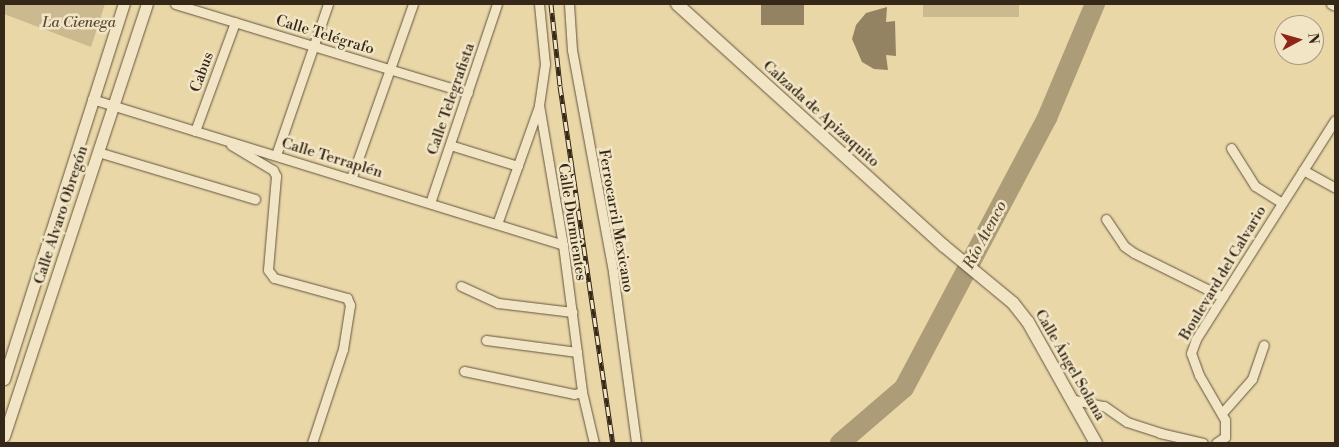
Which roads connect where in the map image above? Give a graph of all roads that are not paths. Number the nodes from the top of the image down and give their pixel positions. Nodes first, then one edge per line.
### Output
1 (124, 4) edge
2 (147, 4) edge
3 (175, 4) edge
4 (328, 4) edge
5 (413, 4) edge
6 (497, 4) edge
7 (539, 4) edge
8 (568, 4) edge
9 (677, 4) edge
10 (1331, 4) edge
11 (1335, 6) edge
12 (235, 22) junction
13 (314, 46) junction
14 (392, 70) junction
15 (468, 93) junction
16 (92, 99) junction
17 (113, 105) junction
18 (539, 105) junction
19 (1335, 120) edge
20 (195, 131) junction
21 (218, 138) junction
22 (450, 145) junction
23 (1231, 148) dead end
24 (98, 152) junction
25 (276, 155) junction
26 (518, 166) junction
27 (1303, 170) junction
28 (351, 179) junction
29 (1335, 188) edge
30 (63, 193) junction
31 (82, 199) junction
32 (255, 199) dead end
33 (430, 203) junction
34 (1282, 203) junction
35 (1106, 219) dead end
36 (497, 224) junction
37 (563, 244) junction
38 (944, 246) joint
39 (461, 286) dead end
40 (1222, 297) junction
41 (572, 312) junction
42 (486, 340) dead end
43 (1264, 345) dead end
44 (577, 352) junction
45 (464, 371) dead end
46 (4, 379) edge
47 (582, 392) junction
48 (1070, 398) junction
49 (1222, 413) junction
50 (4, 436) edge
51 (312, 443) edge
52 (594, 443) edge
53 (636, 443) edge
54 (1096, 443) edge
55 (1203, 443) edge
56 (1216, 443) edge

1 - 16 street, Calle Álvaro Obregón
2 - 17 street, Calle Álvaro Obregón
3 - 12 street, Calle Telégrafo
4 - 13 street
5 - 14 street
6 - 15 street, Calle Telegrafista
7 - 18 street, Calle Durmientes
8 - 53 street, Ferrocarril Mexicano
9 - 38 main road, Calzada de Apizaquito
10 - 11 street
12 - 13 street, Calle Telégrafo
12 - 20 street, Cabus
13 - 14 street, Calle Telégrafo
13 - 25 street
14 - 15 street, Calle Telégrafo
14 - 28 street
15 - 22 street, Calle Telegrafista
16 - 17 street, Calle Terraplén
16 - 30 street, Calle Álvaro Obregón
17 - 20 street, Calle Terraplén
17 - 24 street, Calle Álvaro Obregón
18 - 26 street
18 - 37 street, Calle Durmientes
19 - 27 street, Boulevard del Calvario
20 - 21 street, Calle Terraplén
21 - 25 street, Calle Terraplén
21 - 51 street
22 - 26 street
22 - 33 street, Calle Telegrafista
23 - 34 street
24 - 31 street, Calle Álvaro Obregón
24 - 32 street
25 - 28 street, Calle Terraplén
26 - 36 street
27 - 29 street
27 - 34 street, Boulevard del Calvario
28 - 33 street, Calle Terraplén
30 - 31 street
30 - 46 street, Calle Álvaro Obregón
31 - 50 street, Calle Álvaro Obregón
33 - 36 street, Calle Terraplén
34 - 40 street, Boulevard del Calvario
35 - 40 street
36 - 37 street, Calle Terraplén
37 - 41 street, Calle Durmientes
38 - 48 main road, Calle Ángel Solana
39 - 41 street
40 - 49 street, Boulevard del Calvario
41 - 44 street, Calle Durmientes
42 - 44 street
43 - 49 street
44 - 47 street, Calle Durmientes
45 - 47 street
47 - 52 street, Calle Durmientes
48 - 54 main road, Calle Ángel Solana
48 - 55 street
49 - 56 street, Boulevard del Calvario

